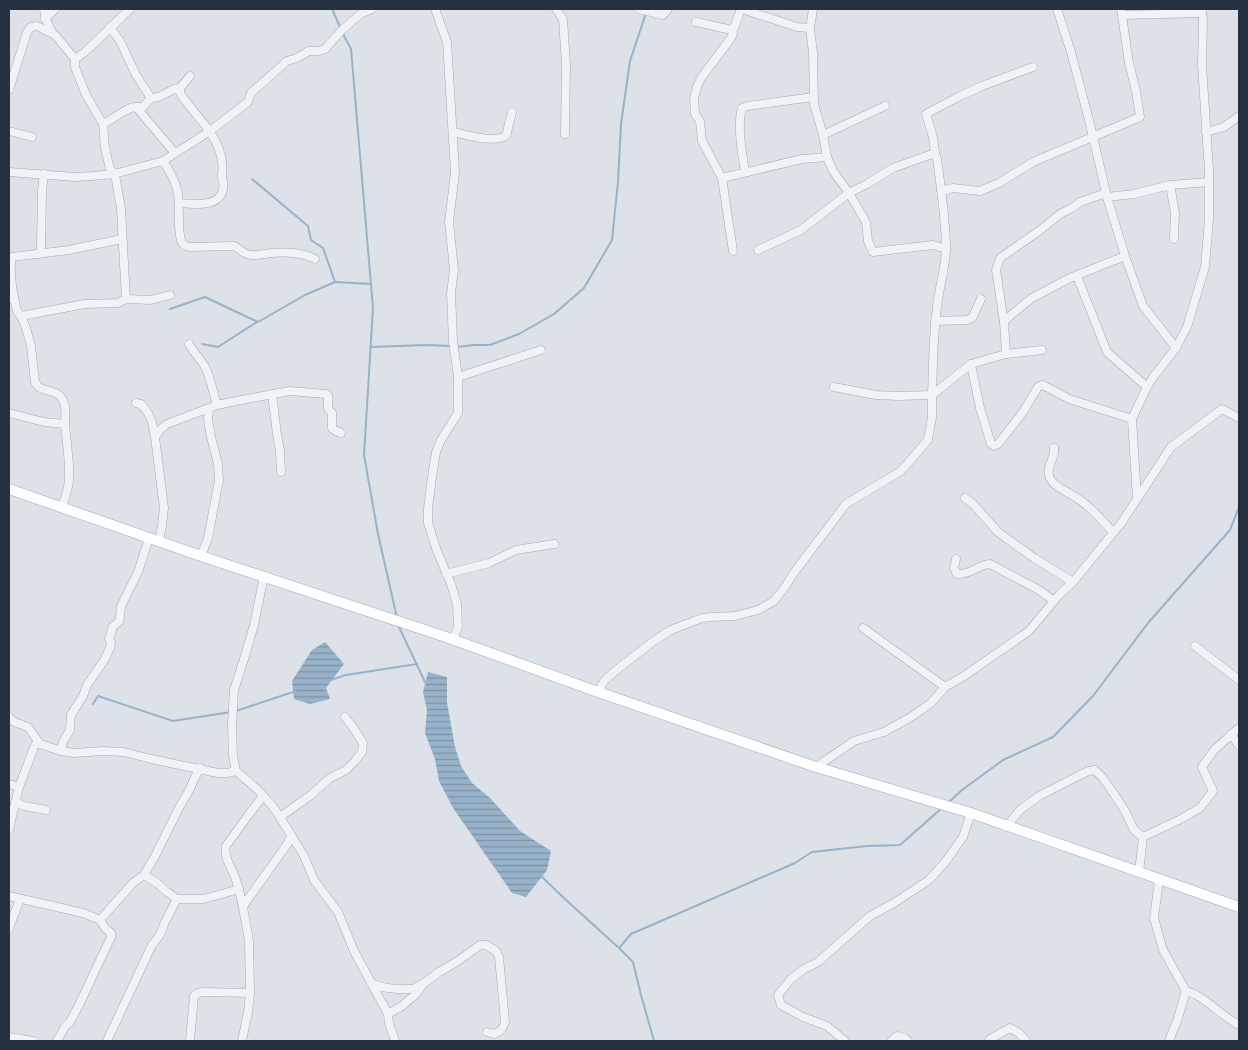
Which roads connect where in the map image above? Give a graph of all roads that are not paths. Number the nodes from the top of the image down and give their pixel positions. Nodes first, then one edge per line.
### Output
1 (44, 9) edge
2 (55, 9) edge
3 (130, 9) edge
4 (372, 9) edge
5 (435, 9) edge
6 (556, 9) edge
7 (639, 9) edge
8 (668, 9) edge
9 (742, 9) edge
10 (813, 9) edge
11 (1057, 9) edge
12 (1202, 11) edge
13 (1121, 12) edge
14 (45, 19) junction
15 (696, 22) dead end
16 (110, 27) junction
17 (810, 28) junction
18 (732, 30) junction
19 (55, 35) junction
20 (75, 59) junction
21 (1034, 67) dead end
22 (190, 76) dead end
23 (180, 88) junction
24 (9, 90) edge
25 (813, 96) junction
26 (151, 98) junction
27 (885, 106) dead end
28 (136, 107) junction
29 (512, 112) dead end
30 (1239, 116) edge
31 (103, 124) junction
32 (9, 131) edge
33 (210, 131) junction
34 (452, 132) junction
35 (1206, 132) junction
36 (565, 134) dead end
37 (823, 135) junction
38 (1093, 136) junction
39 (32, 137) dead end
40 (174, 152) junction
41 (935, 153) junction
42 (827, 157) junction
43 (163, 161) junction
44 (9, 172) edge
45 (745, 172) junction
46 (44, 174) junction
47 (114, 174) junction
48 (722, 178) junction
49 (1209, 182) junction
50 (1170, 185) junction
51 (941, 191) junction
52 (848, 193) junction
53 (1107, 195) junction
54 (179, 203) junction
55 (122, 239) junction
56 (1174, 239) dead end
57 (946, 249) junction
58 (758, 250) dead end
59 (733, 251) dead end
60 (39, 254) junction
61 (1125, 256) junction
62 (315, 259) dead end
63 (1077, 276) junction
64 (170, 295) dead end
65 (12, 299) edge
66 (981, 299) dead end
67 (126, 300) junction
68 (21, 316) junction
69 (935, 321) junction
70 (1004, 322) junction
71 (189, 344) dead end
72 (1176, 348) junction
73 (541, 350) dead end
74 (1042, 350) dead end
75 (1006, 354) junction
76 (971, 364) junction
77 (458, 377) junction
78 (834, 387) dead end
79 (1147, 387) junction
80 (272, 394) junction
81 (932, 395) junction
82 (136, 403) dead end
83 (217, 405) junction
84 (209, 409) junction
85 (9, 412) edge
86 (1239, 418) edge
87 (1132, 419) junction
88 (65, 424) junction
89 (341, 433) dead end
90 (155, 437) junction
91 (1054, 448) dead end
92 (281, 472) dead end
93 (9, 489) edge
94 (965, 498) dead end
95 (1137, 499) junction
96 (62, 508) junction
97 (1113, 532) junction
98 (154, 540) junction
99 (554, 544) dead end
100 (201, 556) junction
101 (956, 560) dead end
102 (446, 574) junction
103 (264, 576) junction
104 (1073, 582) junction
105 (1054, 601) junction
106 (862, 628) dead end
107 (453, 640) junction
108 (1195, 646) dead end
109 (1239, 680) edge
110 (945, 687) junction
111 (598, 692) junction
112 (9, 717) edge
113 (345, 717) dead end
114 (1239, 728) edge
115 (1231, 734) junction
116 (40, 744) junction
117 (1239, 746) edge
118 (61, 751) junction
119 (816, 767) junction
120 (200, 768) junction
121 (236, 771) junction
122 (9, 784) edge
123 (19, 787) junction
124 (263, 796) junction
125 (15, 802) junction
126 (46, 810) dead end
127 (971, 813) junction
128 (280, 818) junction
129 (1006, 827) junction
130 (9, 828) edge
131 (291, 835) junction
132 (1142, 837) junction
133 (1139, 872) junction
134 (144, 875) junction
135 (1159, 880) junction
136 (239, 889) junction
137 (9, 896) edge
138 (20, 898) junction
139 (177, 899) junction
140 (1239, 907) edge
141 (244, 908) junction
142 (100, 920) junction
143 (9, 928) edge
144 (371, 983) junction
145 (423, 984) junction
146 (1186, 991) junction
147 (250, 993) junction
148 (388, 1014) junction
149 (1239, 1025) edge
150 (487, 1032) dead end
151 (9, 1037) edge
152 (33, 1041) edge
153 (57, 1041) edge
154 (107, 1041) edge
155 (190, 1041) edge
156 (242, 1041) edge
157 (395, 1041) edge
158 (845, 1041) edge
159 (891, 1041) edge
160 (908, 1041) edge
161 (989, 1041) edge
162 (1026, 1041) edge
163 (1168, 1041) edge

1 - 14 street
2 - 14 street
3 - 16 street
4 - 33 street
5 - 34 street
6 - 36 street
7 - 8 street
9 - 17 street
9 - 18 street
10 - 17 street
11 - 38 street
12 - 13 street
12 - 35 street
13 - 38 street
14 - 19 street
15 - 18 street
16 - 20 street
16 - 26 street
17 - 25 street
18 - 48 street
19 - 20 street
19 - 24 street
20 - 31 street
21 - 41 street
22 - 23 street
23 - 26 street
23 - 33 street
25 - 37 street
25 - 45 street
26 - 28 street
27 - 37 street
28 - 31 street
28 - 40 street
29 - 34 street
30 - 35 street
31 - 47 street
32 - 39 street
33 - 40 street
33 - 54 street
34 - 77 street
35 - 49 street
37 - 42 street
38 - 51 street
38 - 53 street
40 - 43 street
41 - 51 street
41 - 52 street
42 - 45 street
42 - 52 street
43 - 47 street
43 - 54 street
44 - 46 street
45 - 48 street
46 - 47 street
46 - 60 street
47 - 55 street
48 - 59 street
49 - 50 street
49 - 72 street
50 - 53 street
50 - 56 street
51 - 57 street
52 - 57 street
52 - 58 street
53 - 61 street
53 - 70 street
54 - 62 street
55 - 60 street
55 - 67 street
57 - 69 street
60 - 65 street
61 - 63 street
61 - 72 street
63 - 70 street
63 - 79 street
64 - 67 street
65 - 68 street
66 - 69 street
67 - 68 street
68 - 88 street
69 - 81 street
70 - 75 street
71 - 83 street
72 - 79 street
73 - 77 street
74 - 75 street
75 - 76 street
76 - 81 street
76 - 87 street
77 - 102 street
78 - 81 street
79 - 87 street
80 - 83 street
80 - 89 street
80 - 92 street
81 - 111 street
82 - 90 street
83 - 84 street
84 - 90 street
84 - 100 street
85 - 88 street
86 - 95 street
87 - 95 street
88 - 96 street
90 - 98 street
91 - 97 street
93 - 96 main road
94 - 104 street
95 - 97 street
96 - 98 main road
97 - 104 street
98 - 100 main road
98 - 118 street
99 - 102 street
100 - 103 main road
101 - 105 street
102 - 107 street
103 - 107 main road
103 - 121 street
104 - 105 street
105 - 110 street
106 - 110 street
107 - 111 main road
108 - 109 street
110 - 119 street
111 - 119 main road
112 - 116 street
113 - 128 street
114 - 115 street
115 - 117 street
115 - 132 street
116 - 118 street
116 - 123 street
118 - 120 street
119 - 127 main road
120 - 121 street
120 - 134 street
121 - 124 street
122 - 123 street
123 - 125 street
124 - 128 street
124 - 136 street
125 - 126 street
125 - 130 street
127 - 129 main road
127 - 158 street
128 - 131 street
129 - 132 street
129 - 133 main road
131 - 141 street
131 - 144 street
132 - 133 street
133 - 135 main road
134 - 139 street
134 - 142 street
135 - 140 main road
135 - 146 street
136 - 139 street
136 - 141 street
137 - 138 street
138 - 142 street
138 - 143 street
139 - 154 street
141 - 147 street
142 - 153 street
144 - 145 street
144 - 148 street
145 - 148 street
145 - 150 street
146 - 149 street
146 - 163 street
147 - 155 street
147 - 156 street
148 - 157 street
151 - 152 street
159 - 160 street
161 - 162 street

